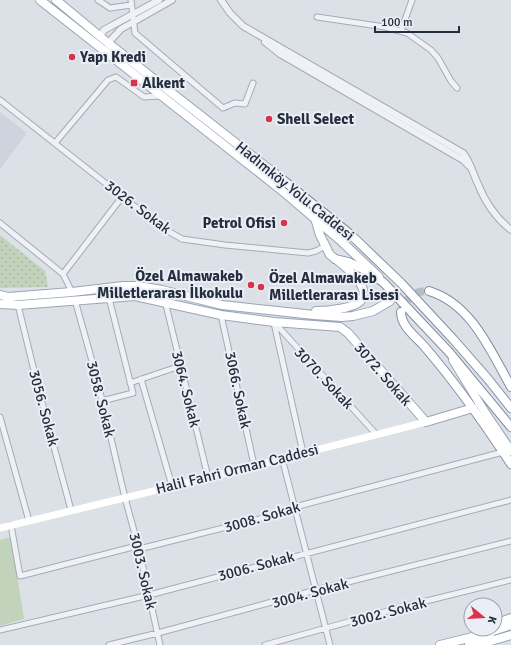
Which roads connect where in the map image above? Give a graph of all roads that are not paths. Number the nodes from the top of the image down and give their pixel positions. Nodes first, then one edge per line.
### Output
1 (40, 0) edge
2 (56, 0) edge
3 (98, 0) edge
4 (159, 0) edge
5 (172, 0) edge
6 (221, 0) edge
7 (412, 0) edge
8 (131, 2) edge
9 (134, 14) junction
10 (317, 17) dead end
11 (134, 21) junction
12 (73, 27) junction
13 (401, 31) junction
14 (99, 39) junction
15 (108, 43) junction
16 (103, 50) junction
17 (253, 83) dead end
18 (457, 88) dead end
19 (161, 96) junction
20 (0, 100) edge
21 (55, 143) junction
22 (122, 197) junction
23 (315, 218) junction
24 (0, 223) edge
25 (511, 230) edge
26 (325, 246) junction
27 (335, 259) junction
28 (63, 274) junction
29 (383, 282) junction
30 (429, 291) tunnel mouth
31 (72, 292) junction
32 (0, 295) edge
33 (109, 298) junction
34 (75, 300) junction
35 (165, 301) junction
36 (390, 301) dead end
37 (0, 304) edge
38 (18, 305) junction
39 (222, 305) junction
40 (404, 309) junction
41 (291, 312) junction
42 (221, 315) junction
43 (274, 322) junction
44 (449, 352) junction
45 (180, 366) junction
46 (141, 379) junction
47 (130, 383) junction
48 (511, 387) edge
49 (102, 400) junction
50 (473, 408) junction
51 (511, 408) edge
52 (0, 417) edge
53 (426, 422) junction
54 (511, 427) edge
55 (376, 434) junction
56 (507, 451) edge
57 (303, 453) junction
58 (282, 458) junction
59 (511, 464) edge
60 (254, 465) junction
61 (208, 477) junction
62 (172, 486) junction
63 (125, 498) junction
64 (511, 500) edge
65 (295, 507) junction
66 (72, 510) junction
67 (29, 521) junction
68 (11, 525) junction
69 (0, 528) edge
70 (511, 541) edge
71 (139, 550) junction
72 (306, 553) junction
73 (511, 580) edge
74 (316, 590) junction
75 (149, 595) junction
76 (511, 625) edge
77 (326, 628) junction
78 (0, 630) edge
79 (511, 630) edge
80 (158, 633) junction
81 (511, 635) edge
82 (465, 637) edge
83 (458, 640) junction
84 (109, 645) edge
85 (160, 645) edge
86 (265, 645) edge
87 (330, 645) edge
88 (440, 645) edge
89 (470, 645) edge

1 - 12 main road, Hadımköy Yolu Caddesi
2 - 14 main road, Hadımköy Yolu Caddesi
3 - 8 street
4 - 9 street
5 - 11 street
6 - 25 street
7 - 13 street
8 - 9 street
9 - 11 street
9 - 14 street
10 - 13 street
11 - 15 street
11 - 17 street
12 - 14 main road
12 - 16 main road, Hadımköy Yolu Caddesi
13 - 18 street
14 - 15 main road, Hadımköy Yolu Caddesi
14 - 16 main road
15 - 51 main road, Hadımköy Yolu Caddesi
16 - 19 main road, Hadımköy Yolu Caddesi
19 - 21 street
19 - 23 main road, Hadımköy Yolu Caddesi
20 - 21 street, 3026. Sokak
21 - 22 street, 3026. Sokak
22 - 26 street, 3026. Sokak
22 - 28 street
23 - 26 main road
23 - 29 main road, Hadımköy Yolu Caddesi
24 - 28 street
26 - 27 main road
27 - 29 main road
27 - 41 main road
28 - 31 street
29 - 40 main road
30 - 48 main road
31 - 32 main road
31 - 39 main road
33 - 34 main road
33 - 35 main road
33 - 47 street
34 - 38 main road
34 - 49 street, 3058. Sokak
35 - 42 main road
35 - 45 street, 3064. Sokak
36 - 41 main road
37 - 38 main road
38 - 66 street, 3056. Sokak
39 - 41 main road
39 - 42 main road
40 - 44 main road
40 - 50 main road
42 - 43 main road
42 - 60 street, 3066. Sokak
43 - 53 main road, 3072. Sokak
43 - 55 street, 3070. Sokak
43 - 57 street
44 - 54 main road
44 - 56 main road
45 - 46 street
45 - 61 street, 3064. Sokak
46 - 47 street
46 - 62 street
47 - 49 street
49 - 63 street, 3058. Sokak
50 - 53 main road, Halil Fahri Orman Caddesi
50 - 56 main road
52 - 67 street
53 - 55 main road, Halil Fahri Orman Caddesi
55 - 57 main road, Halil Fahri Orman Caddesi
56 - 59 main road
56 - 65 street, 3008. Sokak
57 - 58 main road, Halil Fahri Orman Caddesi
58 - 60 main road, Halil Fahri Orman Caddesi
58 - 65 street
60 - 61 main road, Halil Fahri Orman Caddesi
61 - 62 main road, Halil Fahri Orman Caddesi
62 - 63 main road, Halil Fahri Orman Caddesi
63 - 66 main road, Halil Fahri Orman Caddesi
63 - 71 street, 3003. Sokak
64 - 72 street, 3006. Sokak
65 - 71 street, 3008. Sokak
65 - 72 street
66 - 67 main road, Halil Fahri Orman Caddesi
67 - 68 main road, Halil Fahri Orman Caddesi
68 - 69 main road, Halil Fahri Orman Caddesi
68 - 71 street, 3008. Sokak
70 - 74 street, 3004. Sokak
71 - 75 street, 3003. Sokak
72 - 74 street
72 - 75 street, 3006. Sokak
73 - 77 street, 3002. Sokak
74 - 77 street
74 - 80 street, 3004. Sokak
75 - 78 street, 3006. Sokak
75 - 80 street, 3003. Sokak
76 - 83 main road
77 - 86 street, 3002. Sokak
77 - 87 street
79 - 89 main road
80 - 84 street, 3004. Sokak
80 - 85 street, 3003. Sokak
81 - 89 main road
82 - 83 main road
83 - 88 main road

